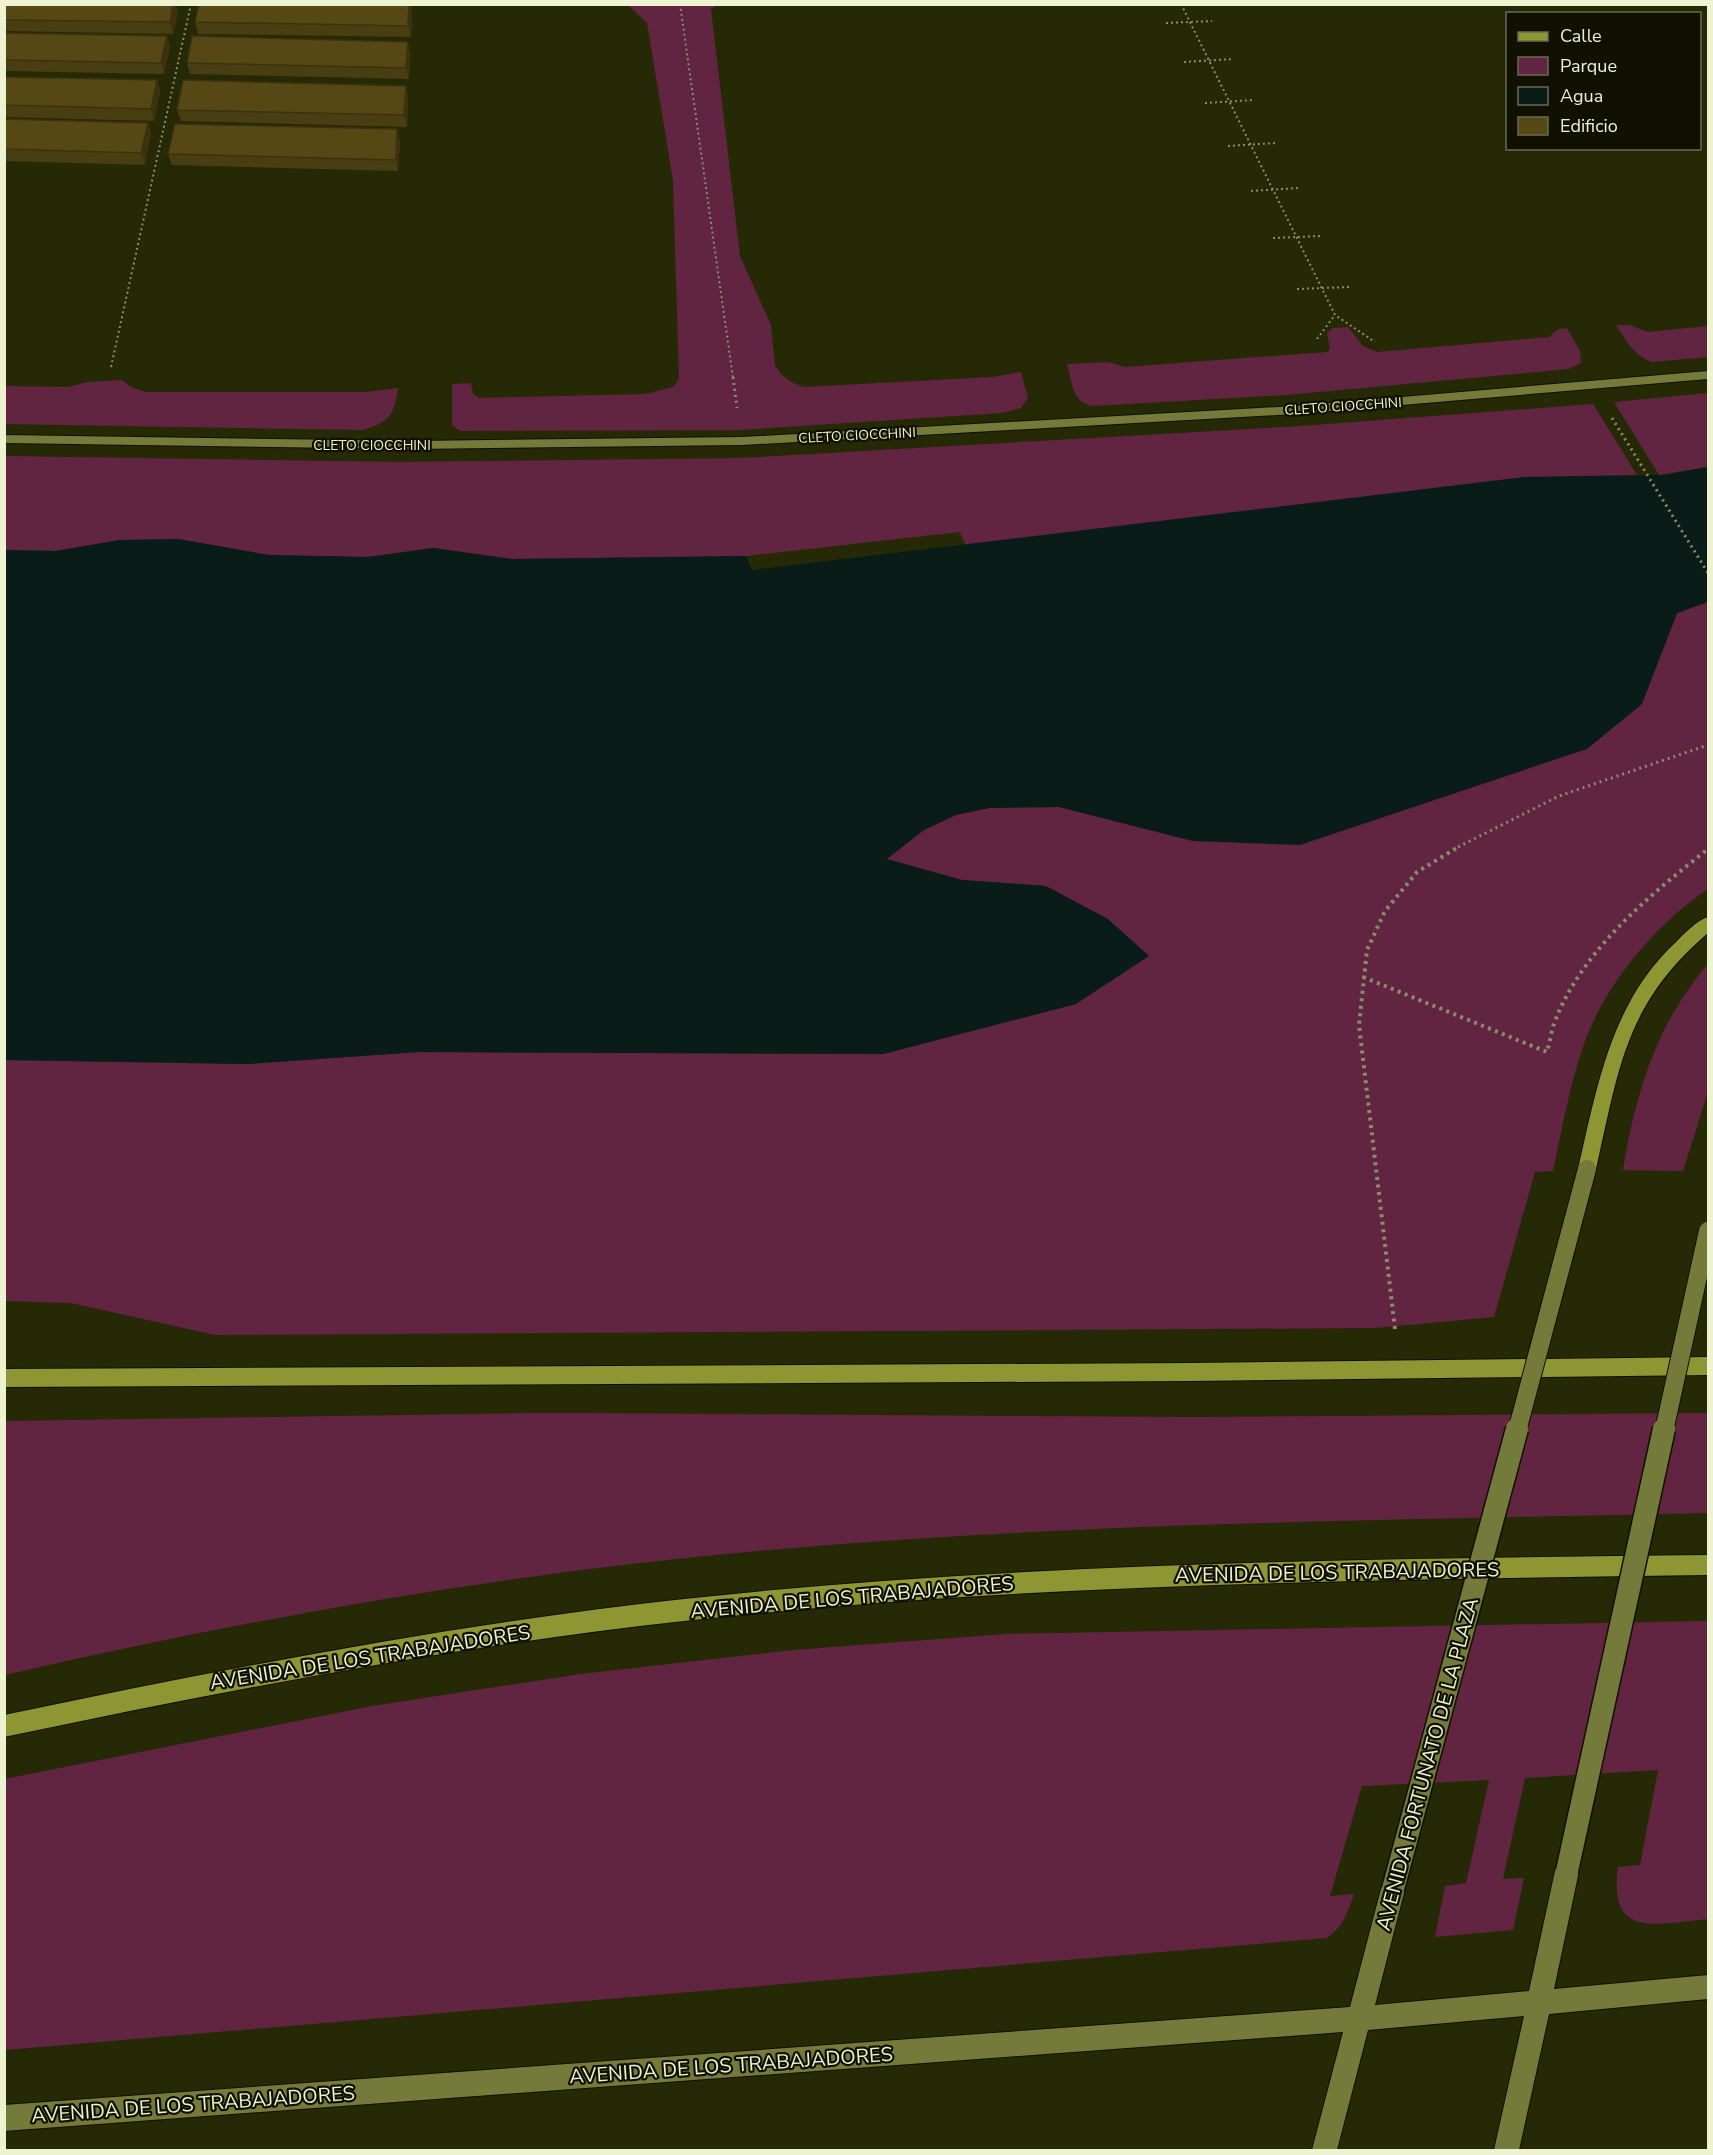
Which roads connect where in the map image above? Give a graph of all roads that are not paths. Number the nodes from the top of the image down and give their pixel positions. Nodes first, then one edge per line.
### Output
1 (1708, 375) edge
2 (4, 439) edge
3 (1708, 924) edge
4 (1708, 1231) edge
5 (1708, 1366) edge
6 (4, 1378) edge
7 (1708, 1565) edge
8 (4, 1726) edge
9 (1708, 1987) edge
10 (1538, 2004) junction
11 (1358, 2019) junction
12 (4, 2118) edge
13 (1325, 2151) edge
14 (1507, 2151) edge

1 - 2 main road, CLETO CIOCCHINI
3 - 11 main road, AVENIDA FORTUNATO DE LA PLAZA, bridge
4 - 10 main road, bridge
5 - 6 main road
7 - 8 main road, AVENIDA DE LOS TRABAJADORES
9 - 10 main road, AVENIDA DE LOS TRABAJADORES
10 - 11 main road, AVENIDA DE LOS TRABAJADORES
10 - 14 main road
11 - 12 main road, AVENIDA DE LOS TRABAJADORES
11 - 13 main road, AVENIDA FORTUNATO DE LA PLAZA

